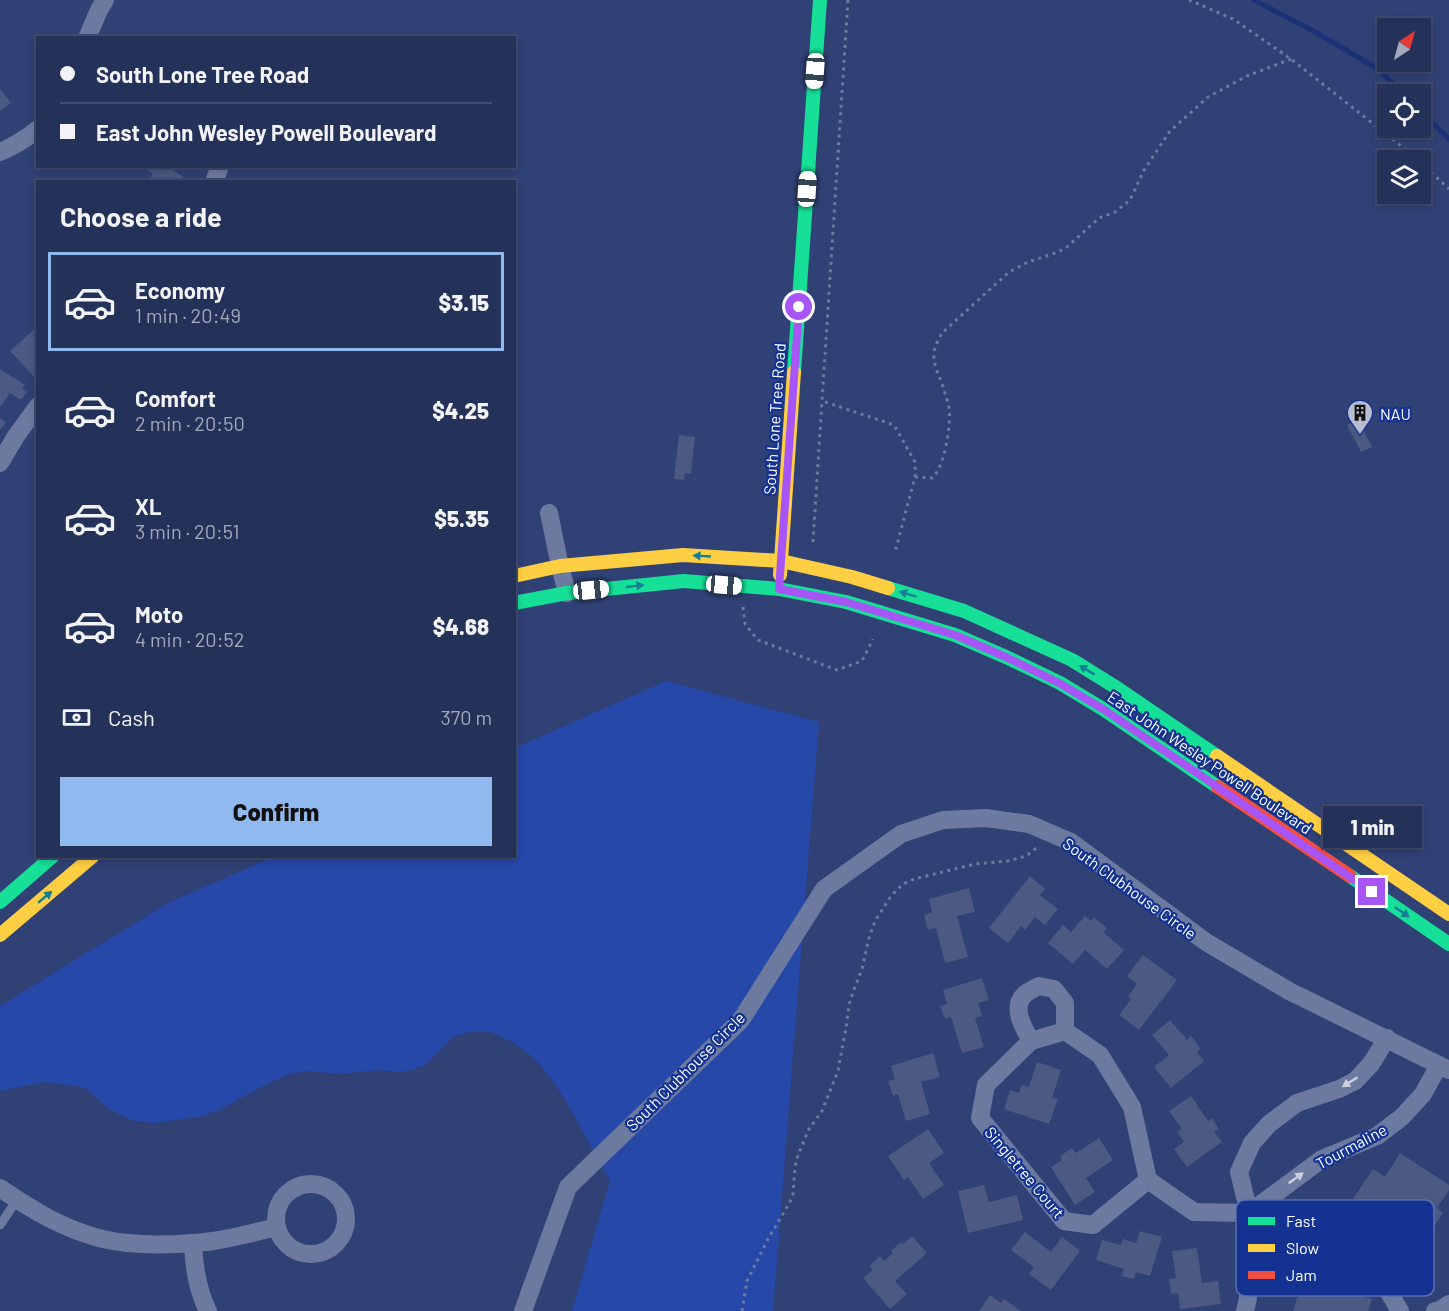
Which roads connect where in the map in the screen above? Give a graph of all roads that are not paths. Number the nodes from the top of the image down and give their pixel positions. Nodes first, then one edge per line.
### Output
1 (105, 0) edge
2 (820, 0) edge
3 (88, 36) edge
4 (36, 131) edge
5 (0, 152) edge
6 (36, 409) edge
7 (0, 463) edge
8 (549, 513) dead end
9 (781, 561) junction
10 (560, 566) junction
11 (516, 576) edge
12 (779, 589) junction
13 (567, 593) junction
14 (516, 603) edge
15 (51, 858) edge
16 (91, 858) edge
17 (0, 902) edge
18 (1449, 914) edge
19 (0, 935) edge
20 (1449, 944) edge
21 (1065, 1031) junction
22 (1387, 1038) junction
23 (1031, 1041) junction
24 (1444, 1067) edge
25 (1148, 1180) junction
26 (0, 1188) edge
27 (17, 1200) junction
28 (1246, 1200) edge
29 (1267, 1200) edge
30 (1236, 1213) edge
31 (0, 1225) edge
32 (276, 1227) dead end
33 (194, 1243) junction
34 (1248, 1296) edge
35 (1391, 1296) edge
36 (1449, 1304) edge
37 (208, 1311) edge
38 (524, 1311) edge
39 (1245, 1311) edge
40 (1400, 1311) edge
41 (1435, 1311) edge

1 - 3 street
2 - 9 street, South Lone Tree Road
4 - 5 street
6 - 7 street
8 - 10 street
9 -> 10 street, East John Wesley Powell Boulevard
9 - 12 street, South Lone Tree Road
18 -> 9 street, East John Wesley Powell Boulevard
10 - 11 street, East John Wesley Powell Boulevard
10 - 13 street
13 -> 12 street, East John Wesley Powell Boulevard
12 -> 20 street, East John Wesley Powell Boulevard
13 - 14 street, East John Wesley Powell Boulevard
15 - 17 street
19 -> 16 street
21 - 23 street, Singletree Court
21 - 23 street
21 - 25 street
22 - 24 street, South Clubhouse Circle
22 -> 28 street
22 - 38 street, South Clubhouse Circle
23 - 25 street, Singletree Court
29 -> 24 street, Tourmaline
25 - 30 street
26 - 27 street
27 - 31 lane
27 - 33 street
32 - 33 street
33 - 37 street
34 - 39 street
35 - 40 street
36 - 41 street

